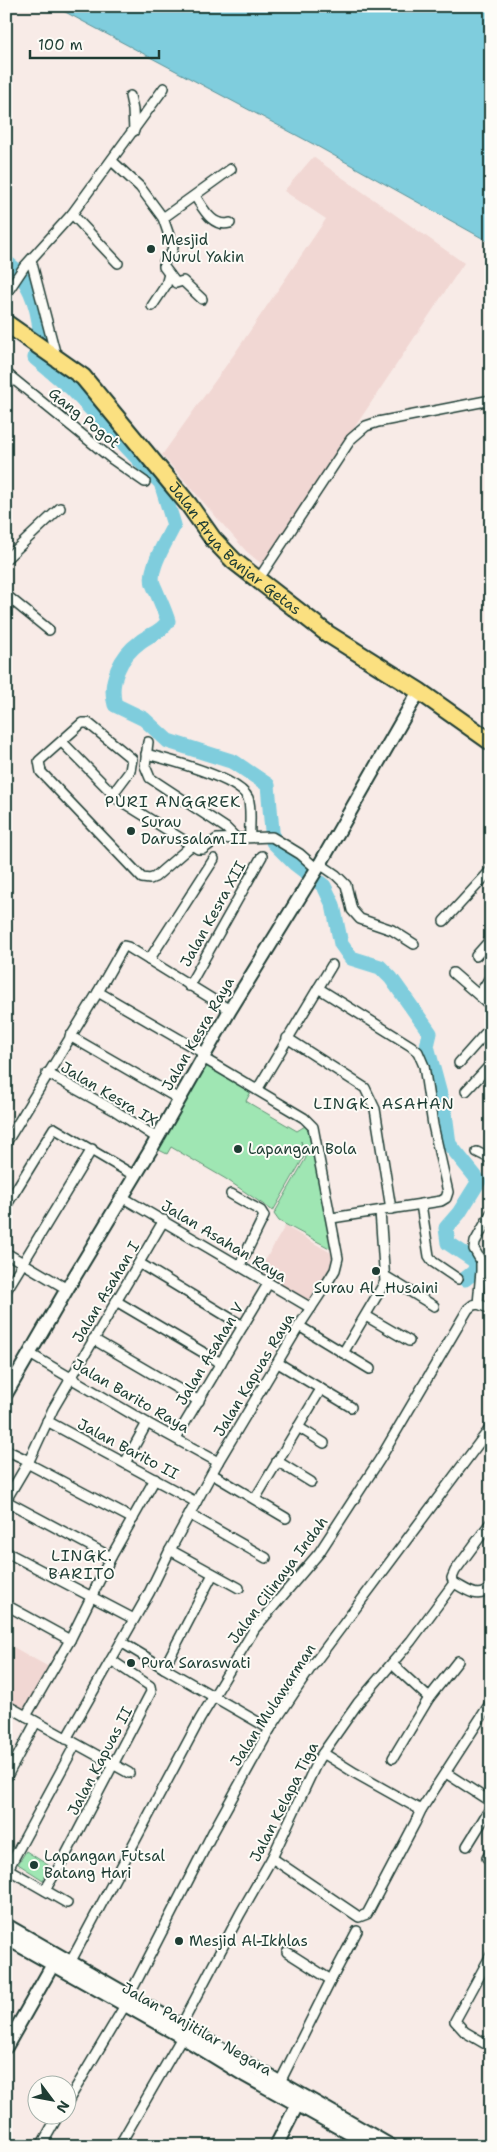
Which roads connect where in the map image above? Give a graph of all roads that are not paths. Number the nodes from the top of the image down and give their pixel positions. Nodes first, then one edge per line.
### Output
1 (164, 88) dead end
2 (130, 96) dead end
3 (134, 131) junction
4 (112, 161) junction
5 (231, 169) dead end
6 (194, 196) junction
7 (72, 214) junction
8 (163, 218) junction
9 (230, 223) dead end
10 (31, 260) junction
11 (118, 263) dead end
12 (169, 274) junction
13 (6, 294) edge
14 (202, 299) dead end
15 (152, 306) dead end
16 (6, 323) edge
17 (44, 349) junction
18 (6, 373) edge
19 (491, 400) edge
20 (145, 482) dead end
21 (60, 508) dead end
22 (6, 559) edge
23 (258, 580) junction
24 (6, 595) edge
25 (48, 630) dead end
26 (419, 691) junction
27 (62, 742) junction
28 (148, 742) dead end
29 (491, 742) edge
30 (146, 754) junction
31 (112, 795) junction
32 (250, 837) junction
33 (236, 838) junction
34 (192, 845) junction
35 (262, 856) dead end
36 (214, 859) dead end
37 (316, 869) junction
38 (491, 870) edge
39 (444, 922) dead end
40 (491, 940) edge
41 (414, 944) dead end
42 (476, 956) dead end
43 (149, 960) junction
44 (332, 965) dead end
45 (453, 972) dead end
46 (491, 976) edge
47 (189, 986) junction
48 (318, 988) junction
49 (102, 994) junction
50 (479, 995) junction
51 (491, 1006) edge
52 (230, 1010) junction
53 (491, 1027) edge
54 (70, 1036) junction
55 (287, 1038) junction
56 (204, 1056) junction
57 (459, 1063) dead end
58 (491, 1064) edge
59 (47, 1073) junction
60 (257, 1090) junction
61 (466, 1091) dead end
62 (179, 1099) junction
63 (157, 1138) junction
64 (6, 1143) edge
65 (92, 1149) junction
66 (477, 1152) dead end
67 (491, 1159) edge
68 (134, 1176) junction
69 (231, 1194) dead end
70 (122, 1197) junction
71 (422, 1204) junction
72 (6, 1206) edge
73 (391, 1209) junction
74 (380, 1211) junction
75 (491, 1213) edge
76 (332, 1218) junction
77 (164, 1220) junction
78 (6, 1253) edge
79 (23, 1262) junction
80 (139, 1263) junction
81 (240, 1265) junction
82 (385, 1276) junction
83 (458, 1278) dead end
84 (268, 1284) junction
85 (66, 1289) junction
86 (6, 1291) edge
87 (116, 1301) junction
88 (478, 1304) junction
89 (434, 1306) dead end
90 (311, 1308) junction
91 (491, 1309) edge
92 (366, 1316) junction
93 (243, 1326) junction
94 (299, 1326) junction
95 (93, 1339) junction
96 (409, 1341) dead end
97 (343, 1353) junction
98 (30, 1354) junction
99 (221, 1363) junction
100 (278, 1363) junction
101 (370, 1369) dead end
102 (71, 1377) junction
103 (320, 1389) junction
104 (6, 1394) edge
105 (199, 1401) junction
106 (351, 1407) dead end
107 (47, 1421) junction
108 (147, 1423) junction
109 (298, 1427) junction
110 (491, 1427) edge
111 (176, 1438) junction
112 (324, 1443) dead end
113 (6, 1450) edge
114 (277, 1461) junction
115 (28, 1462) junction
116 (218, 1462) junction
117 (125, 1463) junction
118 (212, 1474) junction
119 (155, 1479) junction
120 (311, 1482) dead end
121 (255, 1499) junction
122 (6, 1501) edge
123 (196, 1502) junction
124 (190, 1514) junction
125 (286, 1518) dead end
126 (133, 1519) junction
127 (491, 1522) edge
128 (170, 1550) junction
129 (6, 1552) edge
130 (111, 1557) junction
131 (266, 1558) dead end
132 (213, 1574) junction
133 (454, 1583) junction
134 (491, 1587) edge
135 (239, 1588) dead end
136 (92, 1595) junction
137 (6, 1605) edge
138 (134, 1619) junction
139 (70, 1640) junction
140 (121, 1642) junction
141 (111, 1660) junction
142 (458, 1661) dead end
143 (392, 1664) junction
144 (164, 1668) junction
145 (214, 1695) junction
146 (429, 1698) junction
147 (491, 1702) edge
148 (6, 1705) edge
149 (26, 1716) junction
150 (36, 1722) junction
151 (270, 1729) junction
152 (66, 1739) junction
153 (75, 1745) junction
154 (323, 1752) junction
155 (393, 1758) dead end
156 (113, 1765) junction
157 (128, 1773) dead end
158 (446, 1773) junction
159 (6, 1778) edge
160 (491, 1802) edge
161 (491, 1806) edge
162 (421, 1810) junction
163 (467, 1846) dead end
164 (272, 1858) junction
165 (7, 1868) edge
166 (45, 1890) junction
167 (67, 1903) dead end
168 (6, 1926) edge
169 (357, 1931) dead end
170 (6, 1938) edge
171 (287, 1952) dead end
172 (491, 1955) edge
173 (55, 1960) junction
174 (71, 1961) junction
175 (331, 1980) junction
176 (127, 2001) junction
177 (12, 2028) edge
178 (182, 2031) junction
179 (491, 2040) edge
180 (6, 2047) edge
181 (280, 2082) junction
182 (78, 2084) edge
183 (298, 2103) junction
184 (53, 2124) edge
185 (367, 2144) edge
186 (41, 2146) edge
187 (118, 2146) edge
188 (276, 2146) edge
189 (391, 2146) edge

1 - 3 street
2 - 3 street
3 - 4 street
4 - 7 street
4 - 8 street
5 - 6 street
6 - 8 street
6 - 9 street
7 - 10 street
7 - 11 street
8 - 12 street
10 - 13 street
10 - 17 street
12 - 14 street
12 - 15 street
16 - 17 highway, Jalan Arya Banjar Getas
17 - 23 highway, Jalan Arya Banjar Getas
18 - 20 street, Gang Pogot
19 - 23 street
21 - 22 street
23 - 26 highway, Jalan Arya Banjar Getas
24 - 25 street
26 - 29 highway, Jalan Arya Banjar Getas
26 - 37 street, Jalan Kesra Raya
27 - 31 street
27 - 31 street
27 - 34 street
28 - 30 street
30 - 32 street
30 - 33 street
31 - 34 street
32 - 33 street
32 - 37 street
33 - 34 street
35 - 47 street, Jalan Kesra XII
36 - 43 street
37 - 41 street
37 - 52 street, Jalan Kesra Raya
38 - 39 street
40 - 42 street
43 - 47 street
43 - 49 street
44 - 48 street
45 - 50 street
46 - 50 street
47 - 52 street
48 - 55 street
48 - 71 street
49 - 54 street
49 - 56 street, Jalan Kapuas Raya
50 - 51 street
52 - 56 street, Jalan Kesra Raya
53 - 57 street
54 - 59 street
54 - 62 street
55 - 60 street
55 - 73 street
56 - 60 street, Jalan Kapuas Raya
56 - 62 street, Jalan Kesra Raya
58 - 61 street
59 - 63 street, Jalan Kesra IX
59 - 64 street
60 - 76 street, Jalan Kapuas Raya
62 - 63 street, Jalan Kesra Raya
63 - 68 street, Jalan Kesra Raya
65 - 68 street
65 - 72 street
65 - 79 street
66 - 67 street
68 - 70 street, Jalan Kesra Raya
69 - 81 street
70 - 77 street, Jalan Asahan Raya
70 - 85 street, Jalan Kesra Raya
71 - 73 street
71 - 83 street
73 - 74 street
74 - 76 street
74 - 82 street
75 - 88 street
76 - 90 street, Jalan Kapuas Raya
77 - 80 street, Jalan Asahan I
77 - 81 street, Jalan Asahan Raya
78 - 79 street
79 - 85 street
79 - 86 street
80 - 87 street, Jalan Asahan I
80 - 93 street
81 - 84 street, Jalan Asahan Raya
82 - 89 street
82 - 92 street
84 - 90 street, Jalan Asahan Raya
84 - 93 street, Jalan Asahan V
85 - 98 street, Jalan Kesra Raya
87 - 95 street, Jalan Asahan I
87 - 99 street
88 - 91 street
88 - 145 street, Jalan Cilinaya Indah
90 - 94 street, Jalan Kapuas Raya
92 - 96 street
92 - 97 street
93 - 99 street, Jalan Asahan V
94 - 97 street
94 - 100 street, Jalan Kapuas Raya
95 - 102 street, Jalan Asahan I
95 - 105 street
97 - 101 street
98 - 102 street, Jalan Barito Raya
98 - 104 street, Jalan Kesra Raya
99 - 105 street, Jalan Asahan V
100 - 103 street
100 - 116 street, Jalan Kapuas Raya
102 - 107 street, Jalan Asahan I
102 - 108 street, Jalan Barito Raya
103 - 106 street
103 - 109 street
105 - 111 street, Jalan Asahan V
107 - 115 street, Jalan Asahan I
107 - 117 street, Jalan Barito II
108 - 111 street, Jalan Barito Raya
108 - 117 street
109 - 112 street
109 - 114 street
110 - 151 street, Jalan Mulawarman
111 - 116 street, Jalan Barito Raya
113 - 115 street
114 - 120 street
114 - 121 street
115 - 122 street, Jalan Asahan I
115 - 126 street
116 - 118 street, Jalan Kapuas Raya
117 - 119 street, Jalan Barito II
118 - 121 street
118 - 123 street, Jalan Kapuas Raya
119 - 123 street, Jalan Barito II
119 - 126 street
121 - 125 street
122 - 130 street
123 - 124 street, Jalan Kapuas Raya
124 - 128 street, Jalan Kapuas Raya
124 - 131 street
126 - 130 street
127 - 133 street, Jalan Kelapa Tiga
128 - 132 street
128 - 138 street, Jalan Kapuas Raya
129 - 136 street
130 - 136 street
132 - 135 street
132 - 144 street
133 - 134 street
133 - 143 street, Jalan Kelapa Tiga
136 - 138 street
136 - 139 street
137 - 139 street
138 - 140 street, Jalan Kapuas Raya
139 - 149 street
140 - 141 street, Jalan Kapuas Raya
140 - 144 street
141 - 152 street, Jalan Kapuas Raya
141 - 156 street, Jalan Kapuas II
142 - 146 street
143 - 146 street
143 - 154 street, Jalan Kelapa Tiga
144 - 145 street
145 - 151 street
145 - 174 street, Jalan Cilinaya Indah
146 - 155 street
147 - 158 street
148 - 149 street
149 - 150 street
150 - 152 street
150 - 159 street
151 - 176 street, Jalan Mulawarman
152 - 153 street
153 - 156 street
153 - 165 street
154 - 162 street
154 - 164 street, Jalan Kelapa Tiga
156 - 157 street
156 - 166 street, Jalan Kapuas II
158 - 160 street
158 - 162 street
161 - 163 street
162 - 164 street
164 - 178 street, Jalan Kelapa Tiga
165 - 166 street
166 - 167 street
168 - 173 street
169 - 175 street
170 - 173 street, Jalan Panjitilar Negara
171 - 175 street
172 - 179 street
173 - 174 street
173 - 176 street, Jalan Panjitilar Negara
173 - 177 street
174 - 176 street
175 - 181 street
176 - 178 street, Jalan Panjitilar Negara
176 - 182 street, Jalan Mulawarman
177 - 180 street
178 - 181 street
178 - 183 street, Jalan Panjitilar Negara
178 - 187 street, Jalan Kelapa Tiga
181 - 189 street
183 - 185 street, Jalan Panjitilar Negara
183 - 188 street
184 - 186 street

